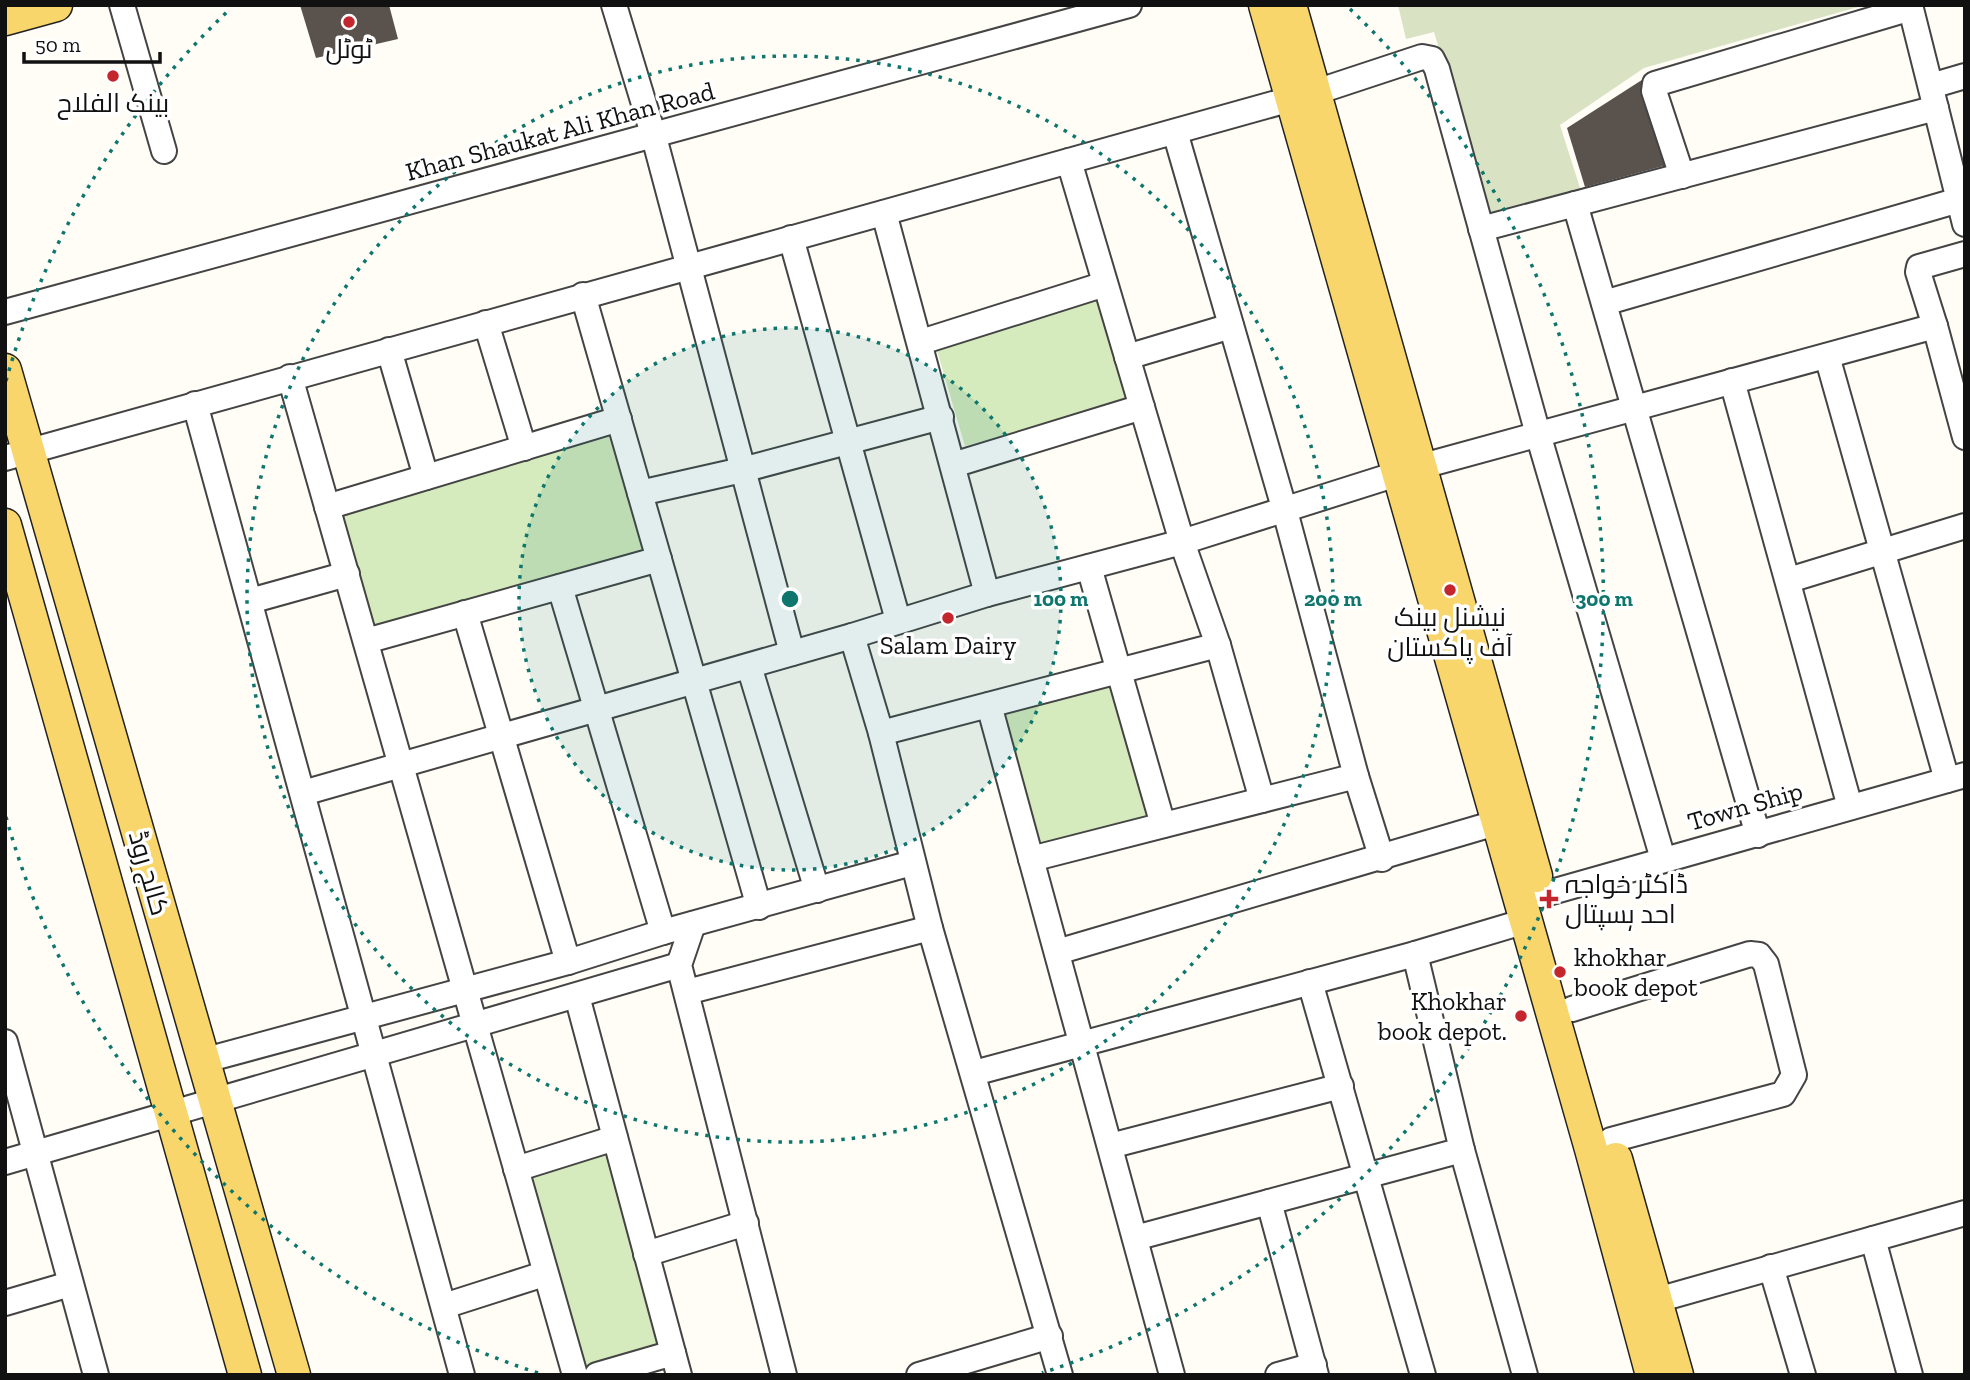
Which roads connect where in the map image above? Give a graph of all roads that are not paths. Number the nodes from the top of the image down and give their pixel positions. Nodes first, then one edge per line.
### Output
1 (56, 5) edge
2 (122, 5) edge
3 (614, 5) edge
4 (1129, 5) edge
5 (1265, 5) edge
6 (1290, 5) edge
7 (1911, 7) edge
8 (5, 19) edge
9 (1965, 76) edge
10 (1302, 96) junction
11 (1933, 97) junction
12 (1175, 132) junction
13 (654, 137) junction
14 (164, 151) dead end
15 (1069, 161) junction
16 (1682, 176) junction
17 (1959, 200) junction
18 (1575, 204) junction
19 (884, 213) junction
20 (1965, 224) edge
21 (1481, 229) junction
22 (791, 238) junction
23 (1965, 254) edge
24 (686, 266) junction
25 (1105, 284) junction
26 (583, 295) junction
27 (1604, 303) junction
28 (5, 312) edge
29 (486, 323) junction
30 (1231, 326) junction
31 (1935, 326) junction
32 (921, 342) junction
33 (388, 350) junction
34 (1827, 356) junction
35 (1127, 357) junction
36 (5, 370) edge
37 (290, 377) junction
38 (1732, 382) junction
39 (195, 404) junction
40 (1142, 407) junction
41 (1634, 408) junction
42 (941, 416) junction
43 (619, 419) junction
44 (1538, 434) junction
45 (1965, 437) edge
46 (850, 442) junction
47 (524, 448) junction
48 (17, 454) edge
49 (953, 465) junction
50 (742, 470) junction
51 (1408, 470) junction
52 (426, 477) junction
53 (640, 493) junction
54 (327, 507) junction
55 (1285, 511) junction
56 (5, 525) edge
57 (1965, 526) edge
58 (1182, 542) junction
59 (1884, 550) junction
60 (659, 559) junction
61 (1089, 567) junction
62 (347, 574) junction
63 (1789, 580) junction
64 (560, 587) junction
65 (987, 594) junction
66 (250, 601) junction
67 (465, 613) junction
68 (898, 620) junction
69 (852, 636) junction
70 (366, 641) junction
71 (1218, 645) junction
72 (792, 653) junction
73 (749, 666) junction
74 (1117, 671) junction
75 (694, 682) junction
76 (989, 705) junction
77 (597, 709) junction
78 (881, 733) junction
79 (502, 737) junction
80 (402, 765) junction
81 (1356, 776) junction
82 (1956, 777) edge
83 (303, 793) junction
84 (1262, 800) junction
85 (1850, 807) junction
86 (1499, 822) junction
87 (1163, 825) junction
88 (1758, 835) junction
89 (1031, 859) junction
90 (1382, 859) junction
91 (1663, 859) junction
92 (912, 863) junction
93 (817, 890) junction
94 (759, 907) junction
95 (1533, 908) junction
96 (693, 924) junction
97 (930, 928) junction
98 (663, 932) junction
99 (1057, 952) junction
100 (1415, 954) junction
101 (568, 962) junction
102 (679, 965) junction
103 (1310, 982) junction
104 (467, 987) junction
105 (687, 992) junction
106 (578, 996) junction
107 (1572, 1009) junction
108 (364, 1015) junction
109 (477, 1025) junction
110 (5, 1042) edge
111 (1083, 1044) junction
112 (374, 1054) junction
113 (202, 1061) junction
114 (974, 1073) junction
115 (1341, 1086) junction
116 (215, 1101) junction
117 (171, 1112) junction
118 (615, 1138) junction
119 (1611, 1140) junction
120 (1110, 1146) junction
121 (1462, 1150) junction
122 (34, 1154) junction
123 (5, 1162) edge
124 (516, 1169) junction
125 (1368, 1175) junction
126 (1269, 1202) junction
127 (1965, 1213) edge
128 (746, 1223) junction
129 (1135, 1238) junction
130 (1873, 1239) junction
131 (646, 1254) junction
132 (1772, 1267) junction
133 (544, 1274) junction
134 (70, 1284) junction
135 (1657, 1300) junction
136 (5, 1303) edge
137 (444, 1306) junction
138 (1050, 1336) junction
139 (676, 1364) edge
140 (1315, 1370) edge
141 (96, 1375) edge
142 (245, 1375) edge
143 (293, 1375) edge
144 (463, 1375) edge
145 (575, 1375) edge
146 (597, 1375) edge
147 (784, 1375) edge
148 (919, 1375) edge
149 (1060, 1375) edge
150 (1172, 1375) edge
151 (1278, 1375) edge
152 (1423, 1375) edge
153 (1525, 1375) edge
154 (1652, 1375) edge
155 (1677, 1375) edge
156 (1803, 1375) edge
157 (1910, 1375) edge

1 - 8 main road
2 - 14 street
3 - 13 street
4 - 13 street, Khan Shaukat Ali Khan Road
5 - 10 main road
6 - 10 main road
7 - 11 street
7 - 16 street
9 - 11 street
10 - 12 street
10 - 21 street
10 - 51 main road
11 - 16 street
11 - 17 street
12 - 15 street
12 - 30 street
13 - 24 street
13 - 28 street, Khan Shaukat Ali Khan Road
15 - 19 street
15 - 25 street
16 - 18 street
17 - 20 street
17 - 27 street
18 - 21 street
18 - 27 street
19 - 22 street
19 - 32 street
21 - 44 street
22 - 24 street
22 - 46 street
23 - 31 street
24 - 26 street
24 - 50 street
25 - 32 street
25 - 35 street
26 - 29 street
26 - 43 street
27 - 41 street
29 - 33 street
29 - 47 street
30 - 35 street
30 - 55 street
31 - 34 street
31 - 45 street
32 - 42 street
33 - 37 street
33 - 52 street
34 - 38 street
34 - 59 street
35 - 40 street
36 - 48 main road, کالج روڈ
37 - 39 street
37 - 54 street
38 - 41 street
38 - 63 street
39 - 48 street
39 - 66 street
40 - 49 street
40 - 58 street
41 - 44 street
41 - 88 street
42 - 46 street
42 - 49 street
43 - 47 street
43 - 53 street
44 - 51 street
44 - 91 street
46 - 50 street
46 - 68 street
47 - 52 street
48 - 113 main road, کالج روڈ
49 - 65 street
50 - 53 street
50 - 72 street
51 - 55 street
51 - 86 main road
51 - 95 main road
52 - 54 street
53 - 60 street
54 - 62 street
55 - 58 street
55 - 81 street
56 - 117 main road, کالج روڈ
57 - 59 street
58 - 61 street
58 - 71 street
59 - 63 street
59 - 82 street
60 - 64 street
60 - 75 street
61 - 65 street
61 - 74 street
62 - 66 street
62 - 70 street
63 - 85 street
64 - 67 street
64 - 77 street
65 - 68 street
66 - 83 street
67 - 70 street
67 - 79 street
68 - 69 street
69 - 72 street
69 - 78 street
70 - 80 street
71 - 74 street
71 - 84 street
72 - 73 street
73 - 75 street
73 - 93 street
74 - 76 street
74 - 87 street
75 - 77 street
75 - 94 street
76 - 78 street
76 - 89 street
77 - 79 street
77 - 98 street
78 - 92 street
79 - 80 street
79 - 101 street
80 - 83 street
80 - 104 street
81 - 84 street
81 - 90 street
82 - 85 street, Town Ship
83 - 108 street
84 - 87 street
85 - 88 street, Town Ship
86 - 90 street
86 - 95 main road
87 - 89 street
88 - 91 street, Town Ship
89 - 99 street
90 - 99 street
91 - 95 street, Town Ship
92 - 93 street
92 - 97 street
93 - 94 street
94 - 96 street
95 - 100 street, Town Ship
95 - 107 main road
95 - 154 main road
96 - 98 street
96 - 102 street
97 - 105 street
97 - 114 street
98 - 101 street
99 - 111 street
100 - 103 street, Town Ship
100 - 121 street
101 - 104 street
102 - 105 street
102 - 106 street
103 - 111 street, Town Ship
103 - 115 street
104 - 108 street
104 - 109 street
105 - 128 street
106 - 109 street
106 - 118 street
107 - 119 main road
107 - 119 street
108 - 112 street
108 - 113 street
109 - 112 street
109 - 124 street
110 - 122 street
111 - 114 street, Town Ship
111 - 120 street
112 - 116 street
112 - 137 street
113 - 116 main road, کالج روڈ
114 - 138 street
115 - 120 street
115 - 125 street
116 - 117 street
116 - 143 main road, کالج روڈ
117 - 122 street
117 - 142 main road, کالج روڈ
118 - 124 street
118 - 131 street
119 - 135 main road
120 - 129 street
121 - 125 street
121 - 153 street
122 - 123 street
122 - 134 street
124 - 133 street
125 - 126 street
125 - 152 street
126 - 129 street
126 - 140 street
127 - 130 street
128 - 131 street
128 - 147 street
129 - 150 street
130 - 132 street
130 - 157 street
131 - 139 street
132 - 135 street
132 - 156 street
133 - 137 street
133 - 145 street
134 - 136 street
134 - 141 street
135 - 155 main road
137 - 144 street
138 - 148 street
138 - 149 street
139 - 146 street
140 - 151 street

